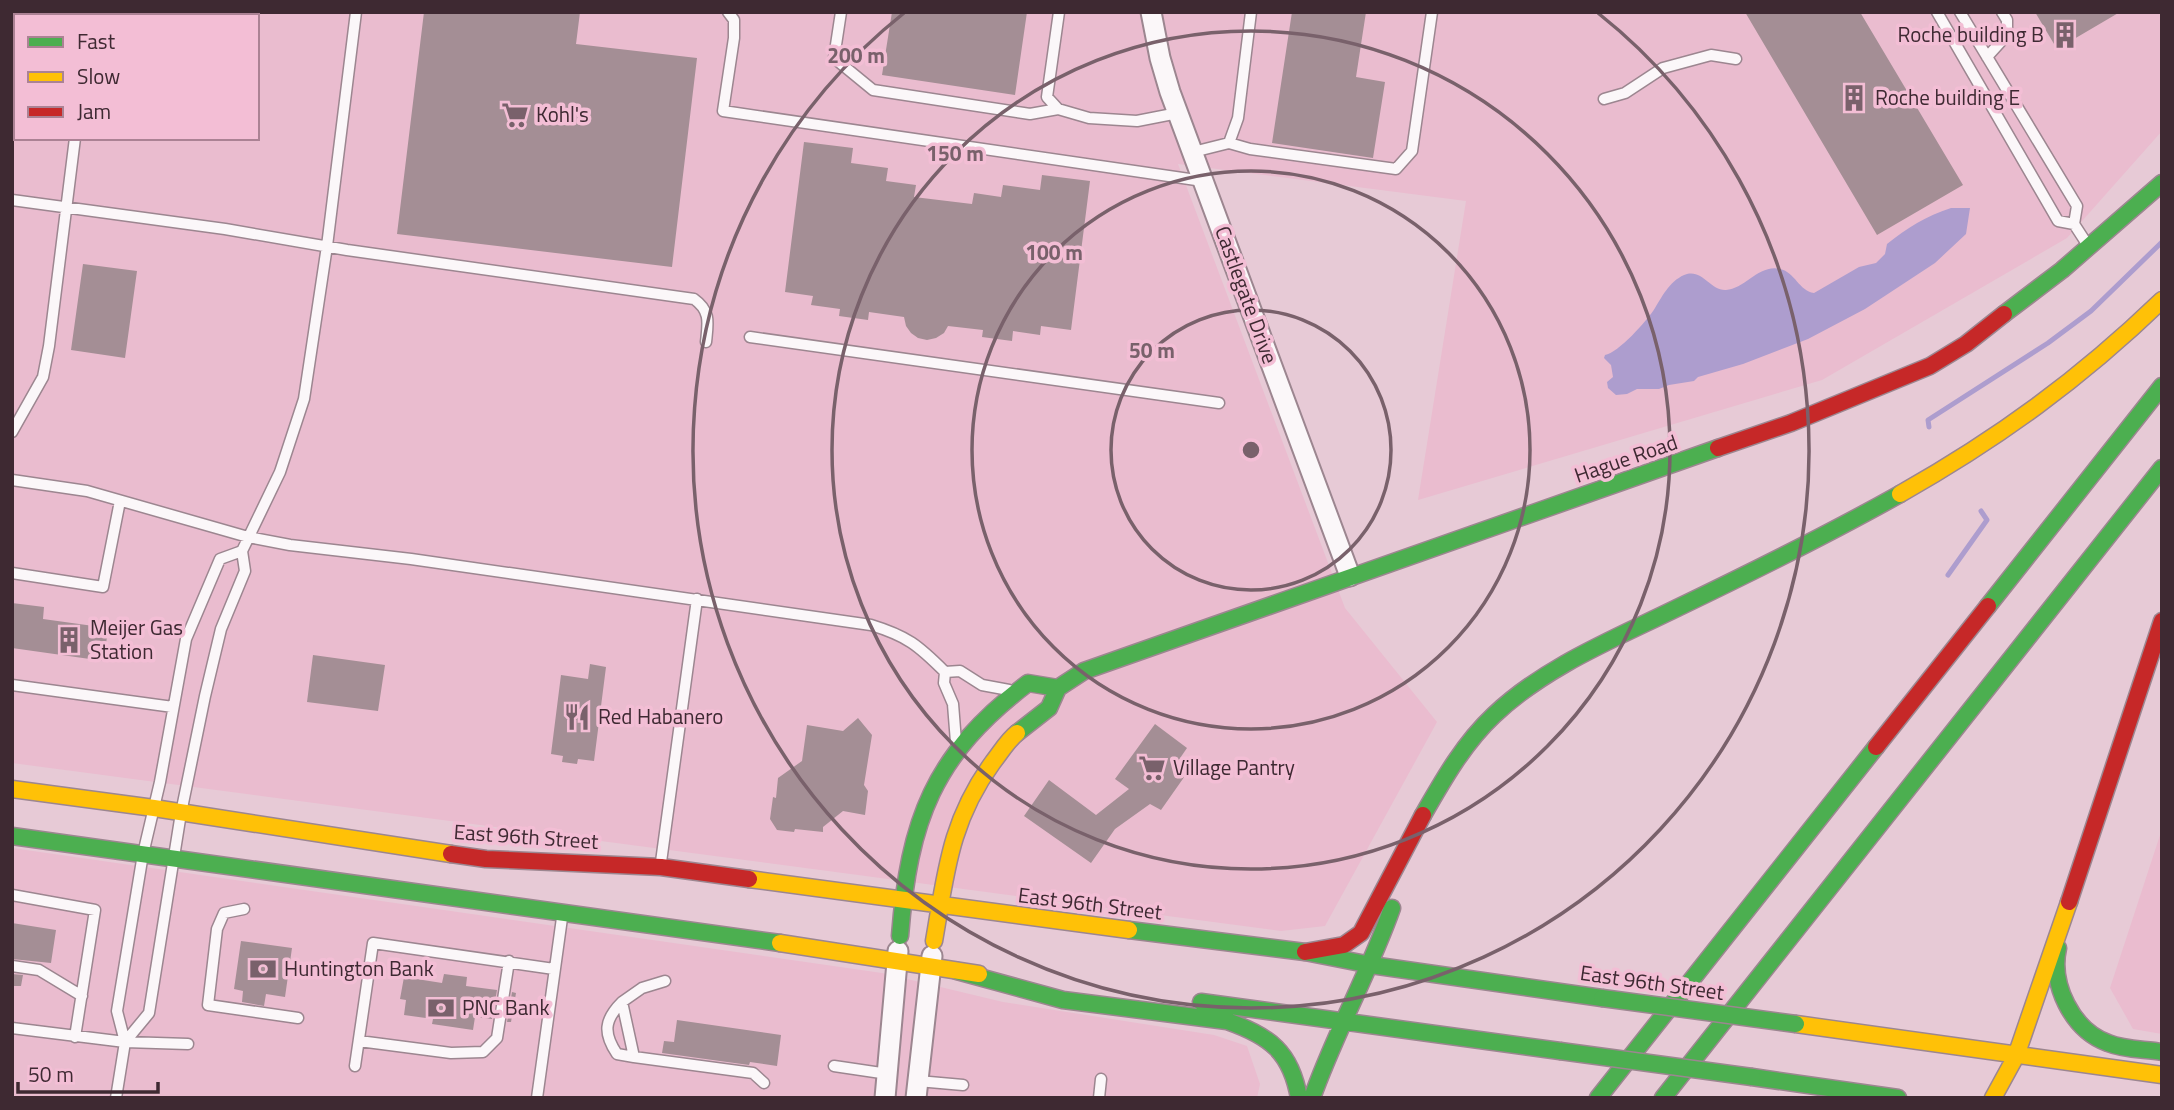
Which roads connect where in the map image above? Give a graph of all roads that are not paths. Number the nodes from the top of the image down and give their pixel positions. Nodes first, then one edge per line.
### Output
1 (356, 12) edge
2 (728, 12) edge
3 (841, 12) edge
4 (1059, 12) edge
5 (1151, 12) edge
6 (1251, 12) edge
7 (1432, 12) edge
8 (1937, 12) edge
9 (1960, 12) edge
10 (2002, 12) edge
11 (1987, 57) junction
12 (1736, 58) dead end
13 (1604, 99) dead end
14 (1058, 109) junction
15 (1178, 113) junction
16 (75, 140) edge
17 (1229, 142) junction
18 (1193, 152) junction
19 (1204, 181) junction
20 (2162, 183) edge
21 (12, 200) edge
22 (65, 208) junction
23 (2074, 224) junction
24 (327, 246) junction
25 (2089, 247) junction
26 (2162, 300) edge
27 (750, 337) dead end
28 (706, 342) dead end
29 (2162, 386) edge
30 (1219, 402) dead end
31 (12, 432) edge
32 (2162, 468) edge
33 (12, 480) edge
34 (120, 500) junction
35 (248, 537) junction
36 (242, 551) junction
37 (12, 573) edge
38 (1350, 576) junction
39 (697, 600) junction
40 (2162, 621) edge
41 (945, 672) junction
42 (12, 685) edge
43 (1058, 688) junction
44 (1016, 692) junction
45 (173, 707) junction
46 (957, 749) junction
47 (12, 789) edge
48 (154, 808) junction
49 (181, 813) junction
50 (12, 836) edge
51 (143, 854) junction
52 (173, 859) junction
53 (1398, 866) junction
54 (661, 867) junction
55 (12, 895) edge
56 (902, 901) junction
57 (939, 906) junction
58 (244, 909) dead end
59 (563, 914) junction
60 (2061, 930) junction
61 (900, 936) joint
62 (934, 941) joint
63 (1305, 952) junction
64 (897, 960) junction
65 (509, 961) junction
66 (1370, 965) junction
67 (12, 966) edge
68 (931, 966) junction
69 (554, 969) junction
70 (957, 971) junction
71 (665, 981) dead end
72 (82, 996) junction
73 (622, 1002) junction
74 (298, 1018) dead end
75 (1343, 1020) junction
76 (12, 1028) edge
77 (75, 1037) junction
78 (359, 1041) junction
79 (125, 1042) junction
80 (188, 1044) dead end
81 (2162, 1052) edge
82 (2016, 1056) junction
83 (634, 1057) junction
84 (355, 1066) dead end
85 (834, 1066) dead end
86 (888, 1074) junction
87 (2162, 1076) edge
88 (1101, 1079) dead end
89 (764, 1083) dead end
90 (963, 1085) dead end
91 (917, 1089) edge
92 (116, 1098) edge
93 (537, 1098) edge
94 (885, 1098) edge
95 (1099, 1098) edge
96 (1299, 1098) edge
97 (1312, 1098) edge
98 (1598, 1098) edge
99 (1663, 1098) edge
100 (1898, 1098) edge
101 (1993, 1098) edge

1 - 24 lane
2 - 19 lane
3 - 14 lane
4 - 14 lane
5 - 15 street, Castlegate Drive
6 - 17 lane
7 - 17 lane
8 - 23 lane
9 - 11 lane
10 - 11 lane
11 - 23 lane
12 - 13 lane
14 - 15 lane
15 - 18 street, Castlegate Drive
16 - 22 lane
17 - 18 lane
18 - 19 street, Castlegate Drive
19 - 38 street, Castlegate Drive
20 - 25 main road, Hague Road
21 - 22 lane
22 - 24 lane
22 - 31 lane
23 - 25 lane
24 - 28 lane
24 - 35 lane
25 - 38 main road, Hague Road
26 - 53 main road
27 - 30 lane
29 - 98 main road
32 - 99 main road
33 - 34 lane
34 - 35 lane
34 - 37 lane
35 - 36 lane
35 - 39 lane
36 - 45 lane
36 - 49 lane
38 - 43 main road, Hague Road
39 - 41 lane
39 - 54 lane
40 - 60 main road
41 - 44 lane
41 - 46 lane
42 - 45 lane
43 - 44 main road
43 - 57 main road, Hague Road
44 - 46 main road
45 - 48 lane
46 - 56 main road
47 - 48 main road, East 96th Street
48 - 49 main road, East 96th Street
48 - 51 lane
49 - 52 lane
49 - 54 main road, East 96th Street
50 - 51 main road
51 - 52 main road
51 - 79 lane
52 - 59 main road
52 - 79 lane
53 - 63 main road
53 - 66 main road
54 - 56 main road, East 96th Street
55 - 72 lane
56 - 57 main road, East 96th Street
56 - 61 main road
57 - 62 main road, Hague Road
57 - 63 main road, East 96th Street
58 - 74 lane
59 - 64 main road
59 - 69 lane
60 - 81 main road
60 - 82 main road
61 - 64 street
62 - 68 street
63 - 66 main road, East 96th Street
64 - 68 main road
64 - 86 street
65 - 69 lane
65 - 78 lane
65 - 78 lane
66 - 75 main road
66 - 82 main road, East 96th Street, bridge
67 - 72 lane
68 - 70 main road
68 - 91 street
69 - 93 lane
70 - 75 main road
70 - 96 main road
71 - 73 lane
72 - 77 lane
73 - 83 lane
73 - 83 lane
75 - 97 main road
75 - 100 main road, bridge
76 - 77 lane
77 - 79 lane
78 - 84 lane
79 - 80 lane
79 - 92 lane
82 - 87 main road, East 96th Street
82 - 101 main road
83 - 89 lane
85 - 86 lane
86 - 94 street
88 - 95 lane
90 - 91 lane

